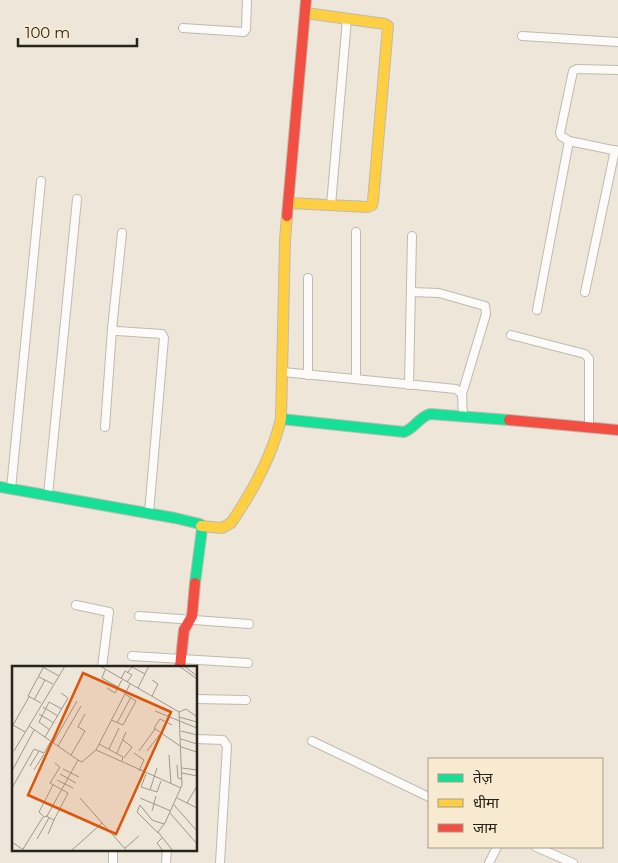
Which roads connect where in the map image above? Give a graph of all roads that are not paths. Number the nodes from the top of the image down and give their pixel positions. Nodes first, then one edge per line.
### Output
1 (247, 0) edge
2 (306, 0) edge
3 (306, 14) junction
4 (347, 19) junction
5 (182, 28) dead end
6 (522, 36) dead end
7 (618, 42) edge
8 (618, 70) edge
9 (569, 141) junction
10 (617, 150) edge
11 (41, 181) dead end
12 (77, 199) dead end
13 (288, 203) junction
14 (331, 205) junction
15 (356, 232) dead end
16 (122, 233) dead end
17 (412, 236) dead end
18 (308, 278) dead end
19 (411, 292) junction
20 (585, 292) dead end
21 (537, 310) dead end
22 (112, 329) junction
23 (511, 335) dead end
24 (283, 372) junction
25 (308, 375) junction
26 (356, 380) junction
27 (409, 385) junction
28 (462, 394) junction
29 (463, 417) junction
30 (281, 420) junction
31 (105, 426) dead end
32 (589, 427) junction
33 (618, 430) edge
34 (0, 488) edge
35 (11, 489) junction
36 (48, 495) junction
37 (149, 514) junction
38 (201, 526) junction
39 (76, 605) dead end
40 (138, 616) dead end
41 (190, 619) junction
42 (249, 624) dead end
43 (132, 656) dead end
44 (180, 663) edge
45 (248, 663) dead end
46 (102, 666) edge
47 (198, 698) edge
48 (246, 700) dead end
49 (198, 739) edge
50 (312, 741) dead end
51 (428, 797) edge
52 (496, 848) edge
53 (538, 848) edge
54 (113, 850) edge
55 (167, 850) edge
56 (112, 863) edge
57 (166, 863) edge
58 (220, 863) edge
59 (489, 863) edge
60 (573, 863) edge

1 - 5 street
2 - 3 street
3 - 4 street
3 - 13 street
4 - 14 street
4 - 14 street
6 - 7 street
8 - 9 street
9 - 10 street
9 - 21 street
10 - 20 street
11 - 35 street
12 - 36 street
13 - 14 street
13 - 24 street
15 - 26 street
16 - 22 street
17 - 19 street
18 - 25 street
19 - 27 street
19 - 28 street
22 - 31 street
22 - 37 street
23 - 32 street
24 - 25 street
24 - 30 street
25 - 26 street
26 - 27 street
27 - 28 street
28 - 29 street
29 - 30 street
29 - 32 street
30 - 38 street
32 - 33 street
34 - 35 street
35 - 36 street
36 - 37 street
37 - 38 street
38 - 41 street
39 - 46 street
40 - 41 street
41 - 42 street
41 - 44 street
43 - 44 street
44 - 45 street
47 - 48 street
49 - 58 street
50 - 51 street
52 - 59 street
53 - 60 street
54 - 56 street
55 - 57 street

